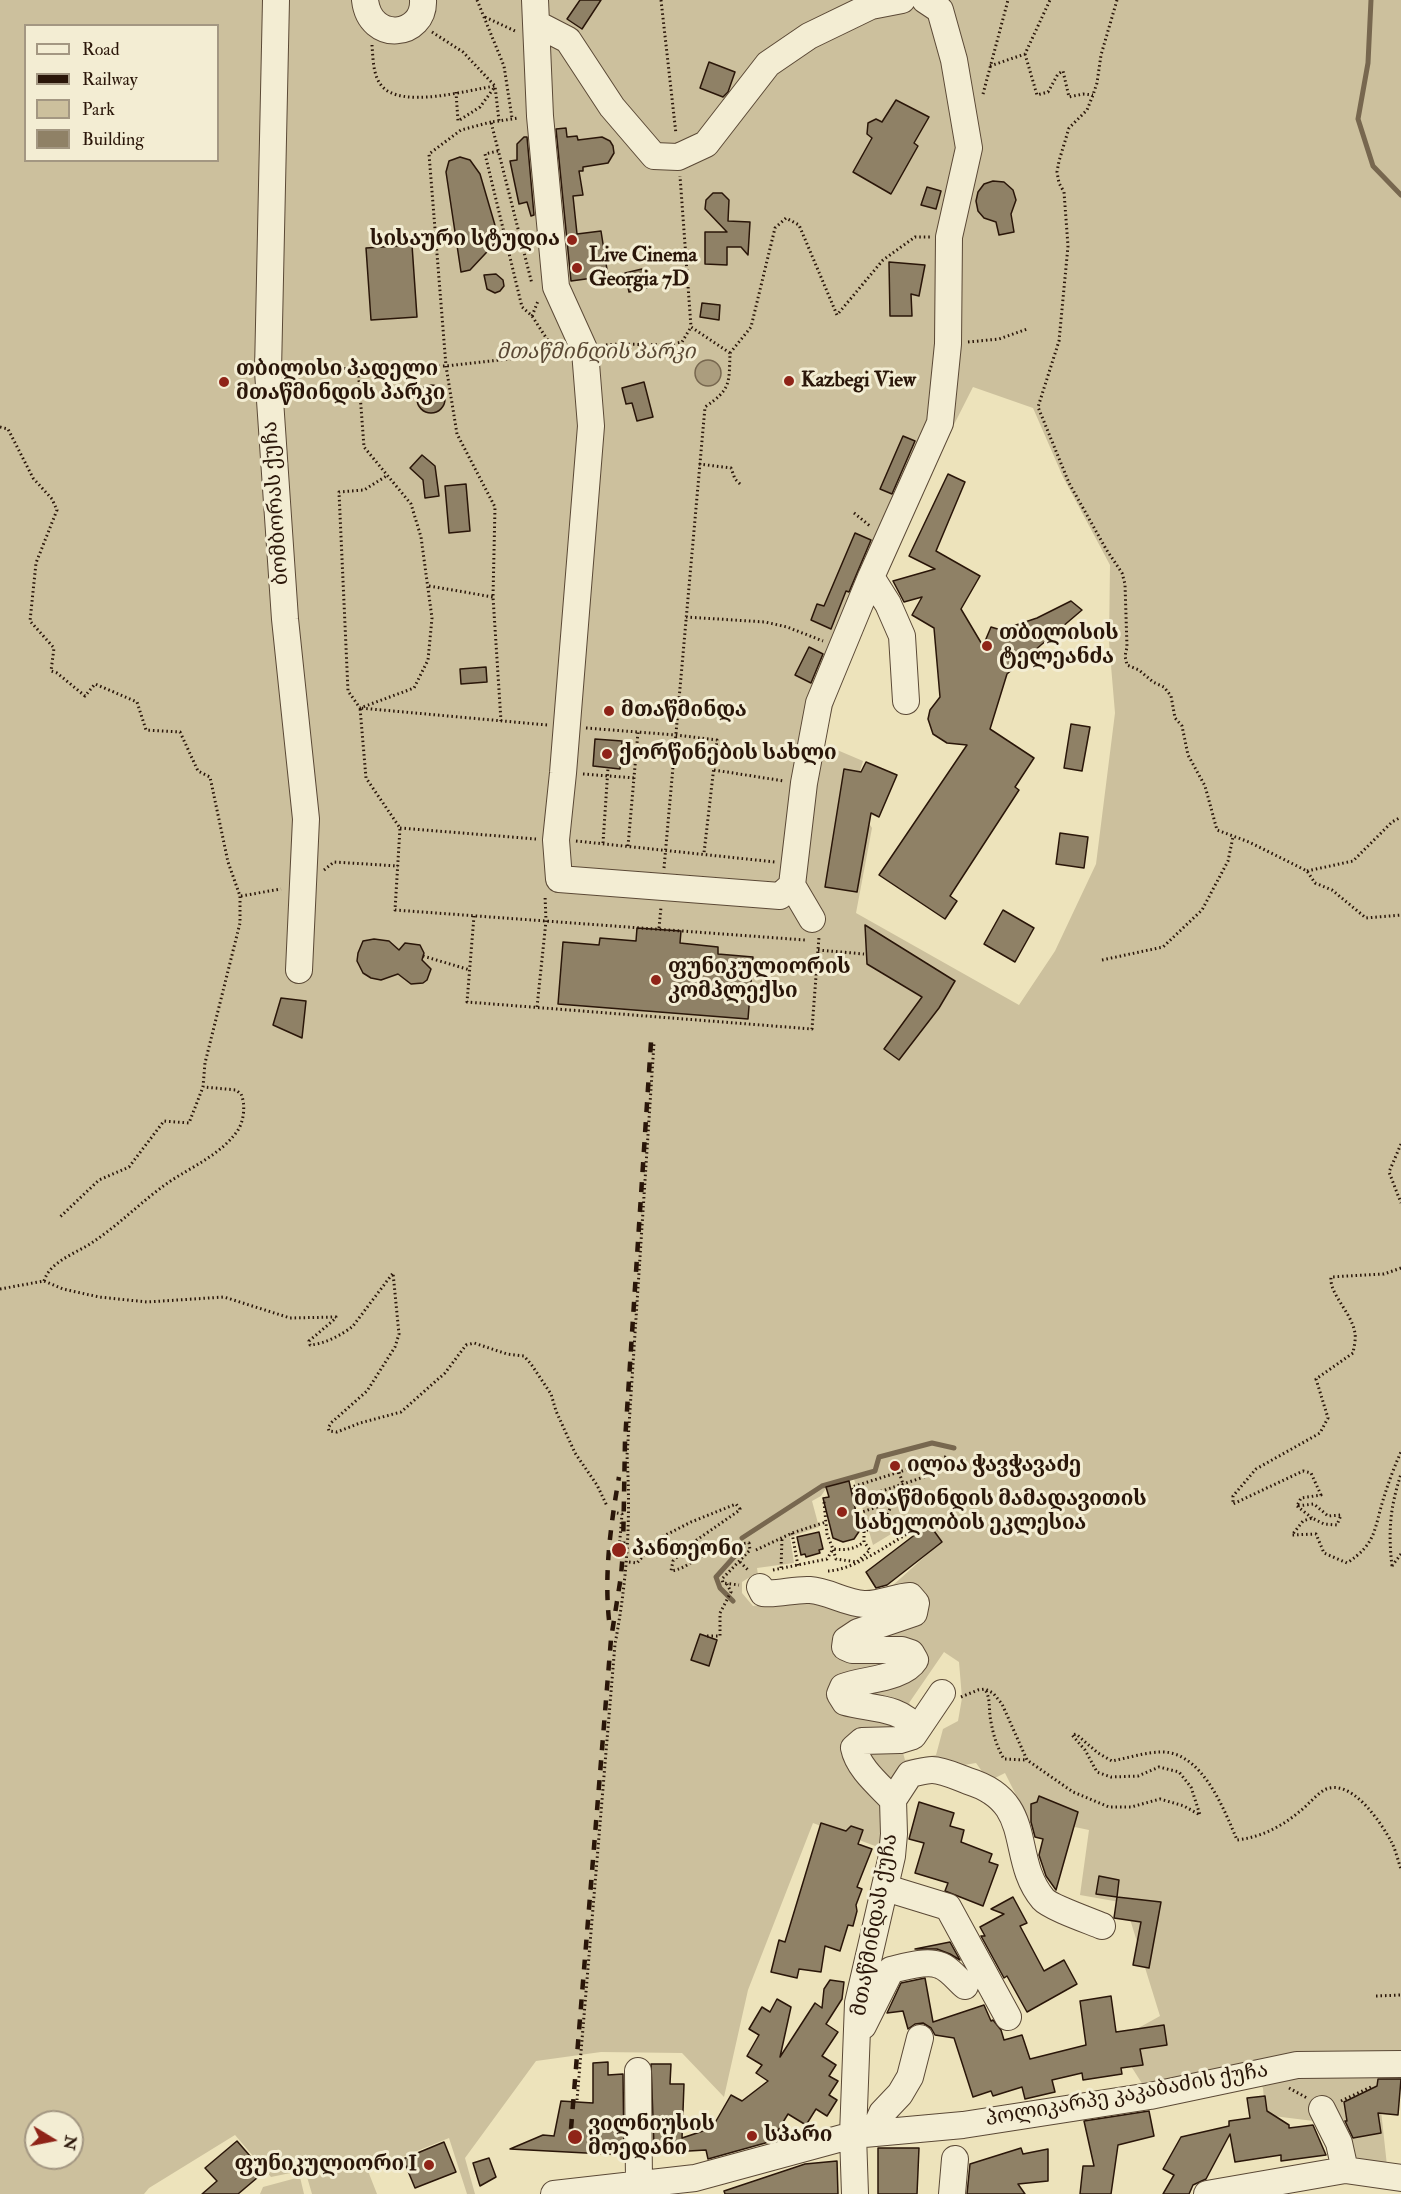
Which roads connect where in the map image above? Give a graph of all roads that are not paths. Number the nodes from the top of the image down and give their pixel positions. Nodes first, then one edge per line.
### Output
1 (276, 0) edge
2 (902, 0) edge
3 (925, 0) edge
4 (367, 9) edge
5 (419, 11) edge
6 (536, 22) edge
7 (871, 577) junction
8 (906, 701) dead end
9 (793, 875) junction
10 (816, 930) road end
11 (299, 970) dead end
12 (753, 1577) road end
13 (942, 1693) road end
14 (916, 1729) junction
15 (893, 1800) junction
16 (886, 1888) junction
17 (1102, 1926) dead end
18 (965, 1986) dead end
19 (1008, 2018) dead end
20 (857, 2037) junction
21 (920, 2038) dead end
22 (1389, 2064) edge
23 (638, 2071) dead end
24 (1322, 2109) road end
25 (863, 2134) junction
26 (956, 2159) dead end
27 (1345, 2170) junction
28 (1393, 2182) edge
29 (628, 2187) edge
30 (1279, 2188) edge
31 (554, 2194) edge
32 (855, 2194) edge
33 (952, 2194) edge
34 (1207, 2194) edge

1 - 11 street, ბომბორას ქუჩა
2 - 6 street
3 - 7 street
4 - 5 street
6 - 9 street
7 - 8 street
7 - 9 street
9 - 10 street
12 - 14 street
13 - 14 street
14 - 15 street
15 - 16 street, მთაწმინდას ქუჩა
15 - 17 street
16 - 19 street
16 - 20 street, მთაწმინდას ქუჩა
18 - 20 street
20 - 25 street, მთაწმინდას ქუჩა
21 - 25 street
22 - 25 street, პოლიკარპე კაკაბაძის ქუჩა
23 - 29 street
24 - 27 street
25 - 29 street, პოლიკარპე კაკაბაძის ქუჩა
25 - 32 street, მთაწმინდას ქუჩა
26 - 33 street
27 - 28 street
27 - 30 street
29 - 31 street, პოლიკარპე კაკაბაძის ქუჩა
30 - 34 street

